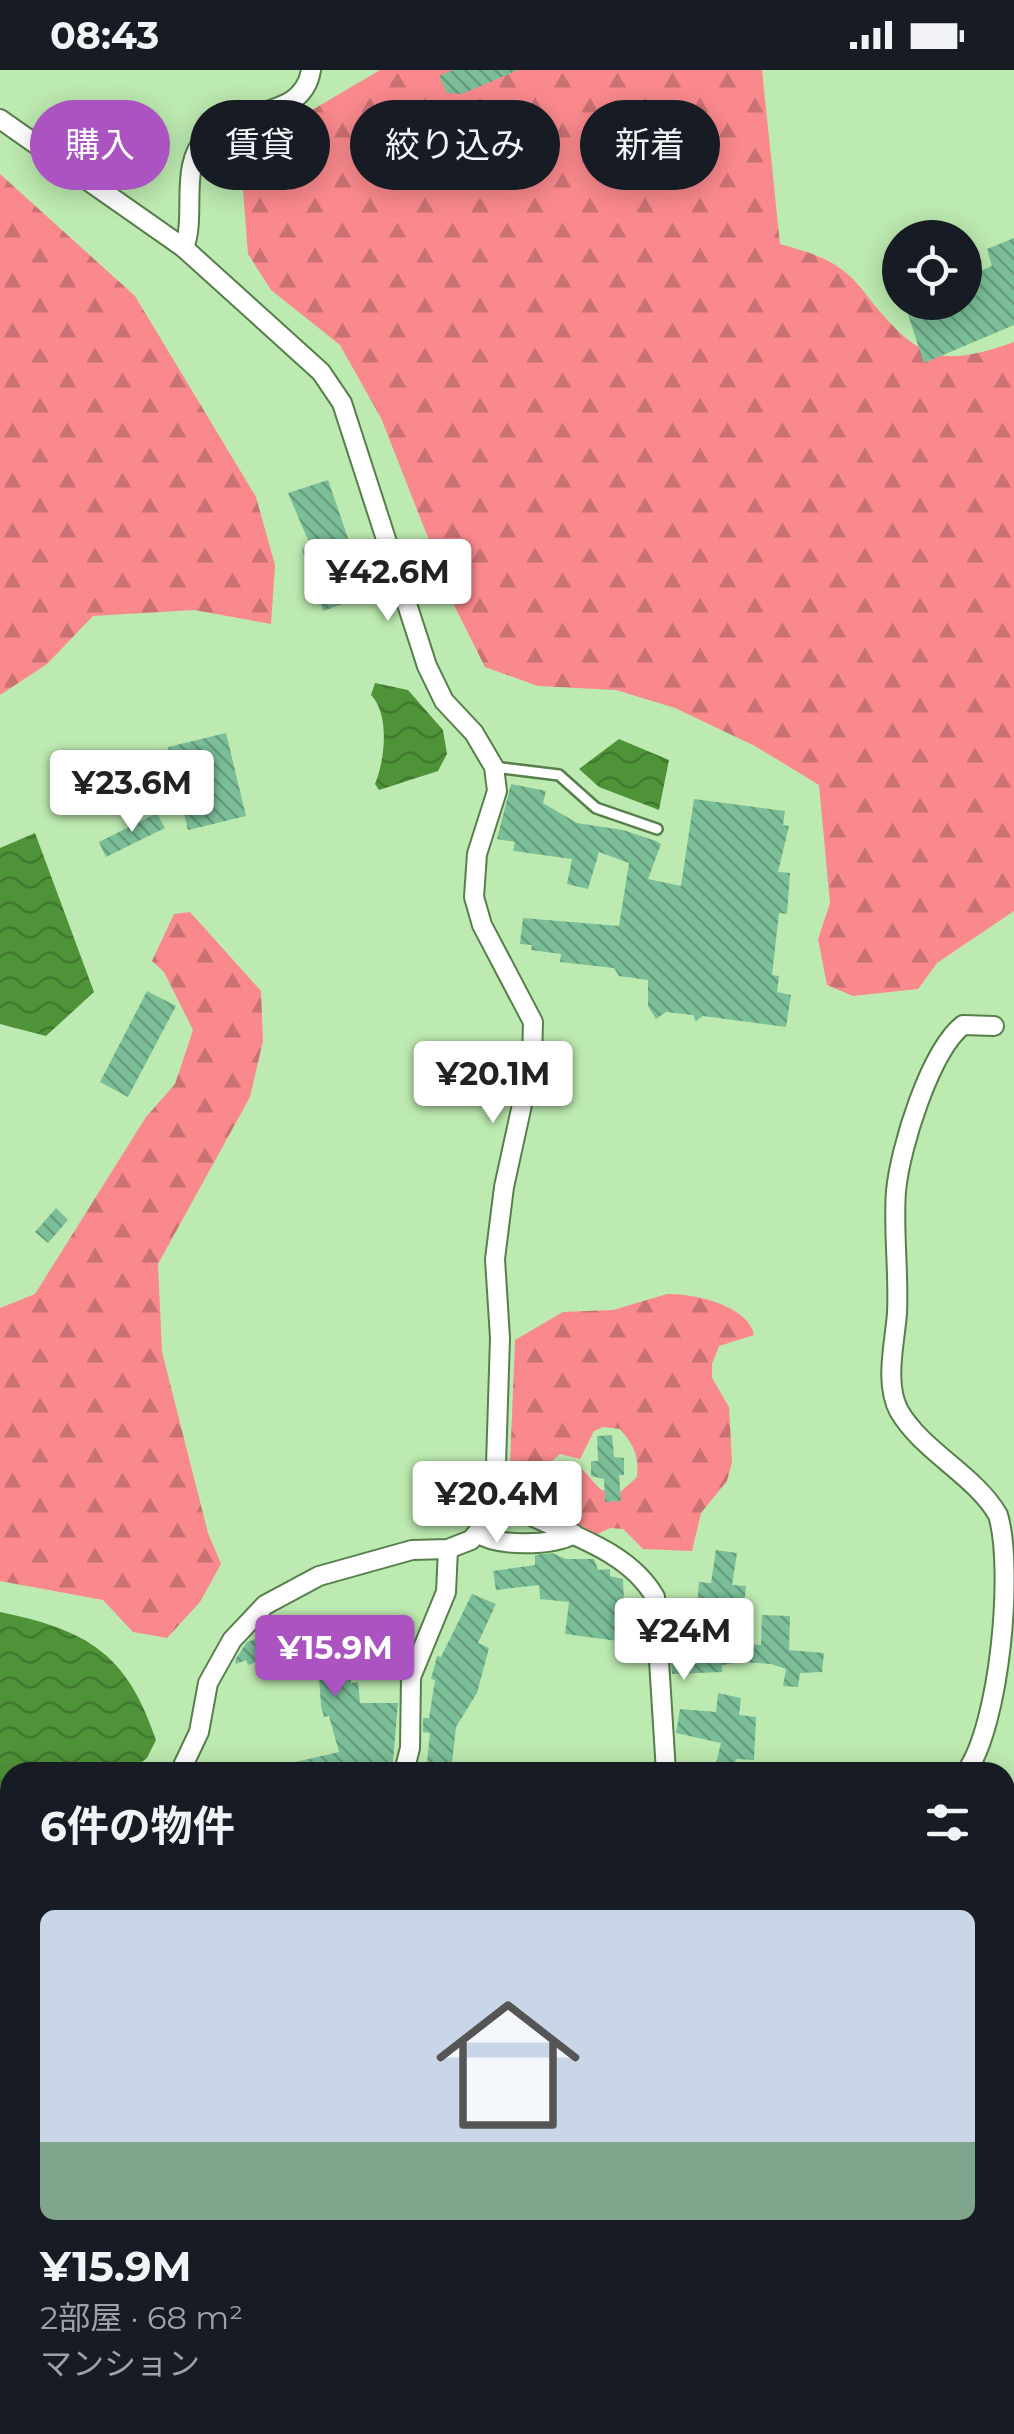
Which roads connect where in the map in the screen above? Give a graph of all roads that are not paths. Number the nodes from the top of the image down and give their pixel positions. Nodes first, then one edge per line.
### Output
1 (312, 70) edge
2 (0, 119) edge
3 (184, 248) junction
4 (494, 767) junction
5 (658, 830) dead end
6 (994, 1026) dead end
7 (495, 1496) junction
8 (477, 1533) junction
9 (574, 1534) junction
10 (448, 1549) junction
11 (1007, 1674) edge
12 (185, 1762) edge
13 (406, 1762) edge
14 (665, 1762) edge
15 (971, 1762) edge

1 - 3 street
2 - 3 street
3 - 4 street
4 - 5 lane
4 - 7 street
6 - 11 street
7 - 8 street
7 - 9 street
8 - 9 street
8 - 10 street
9 - 14 street
10 - 12 street
10 - 13 street
11 - 15 street

